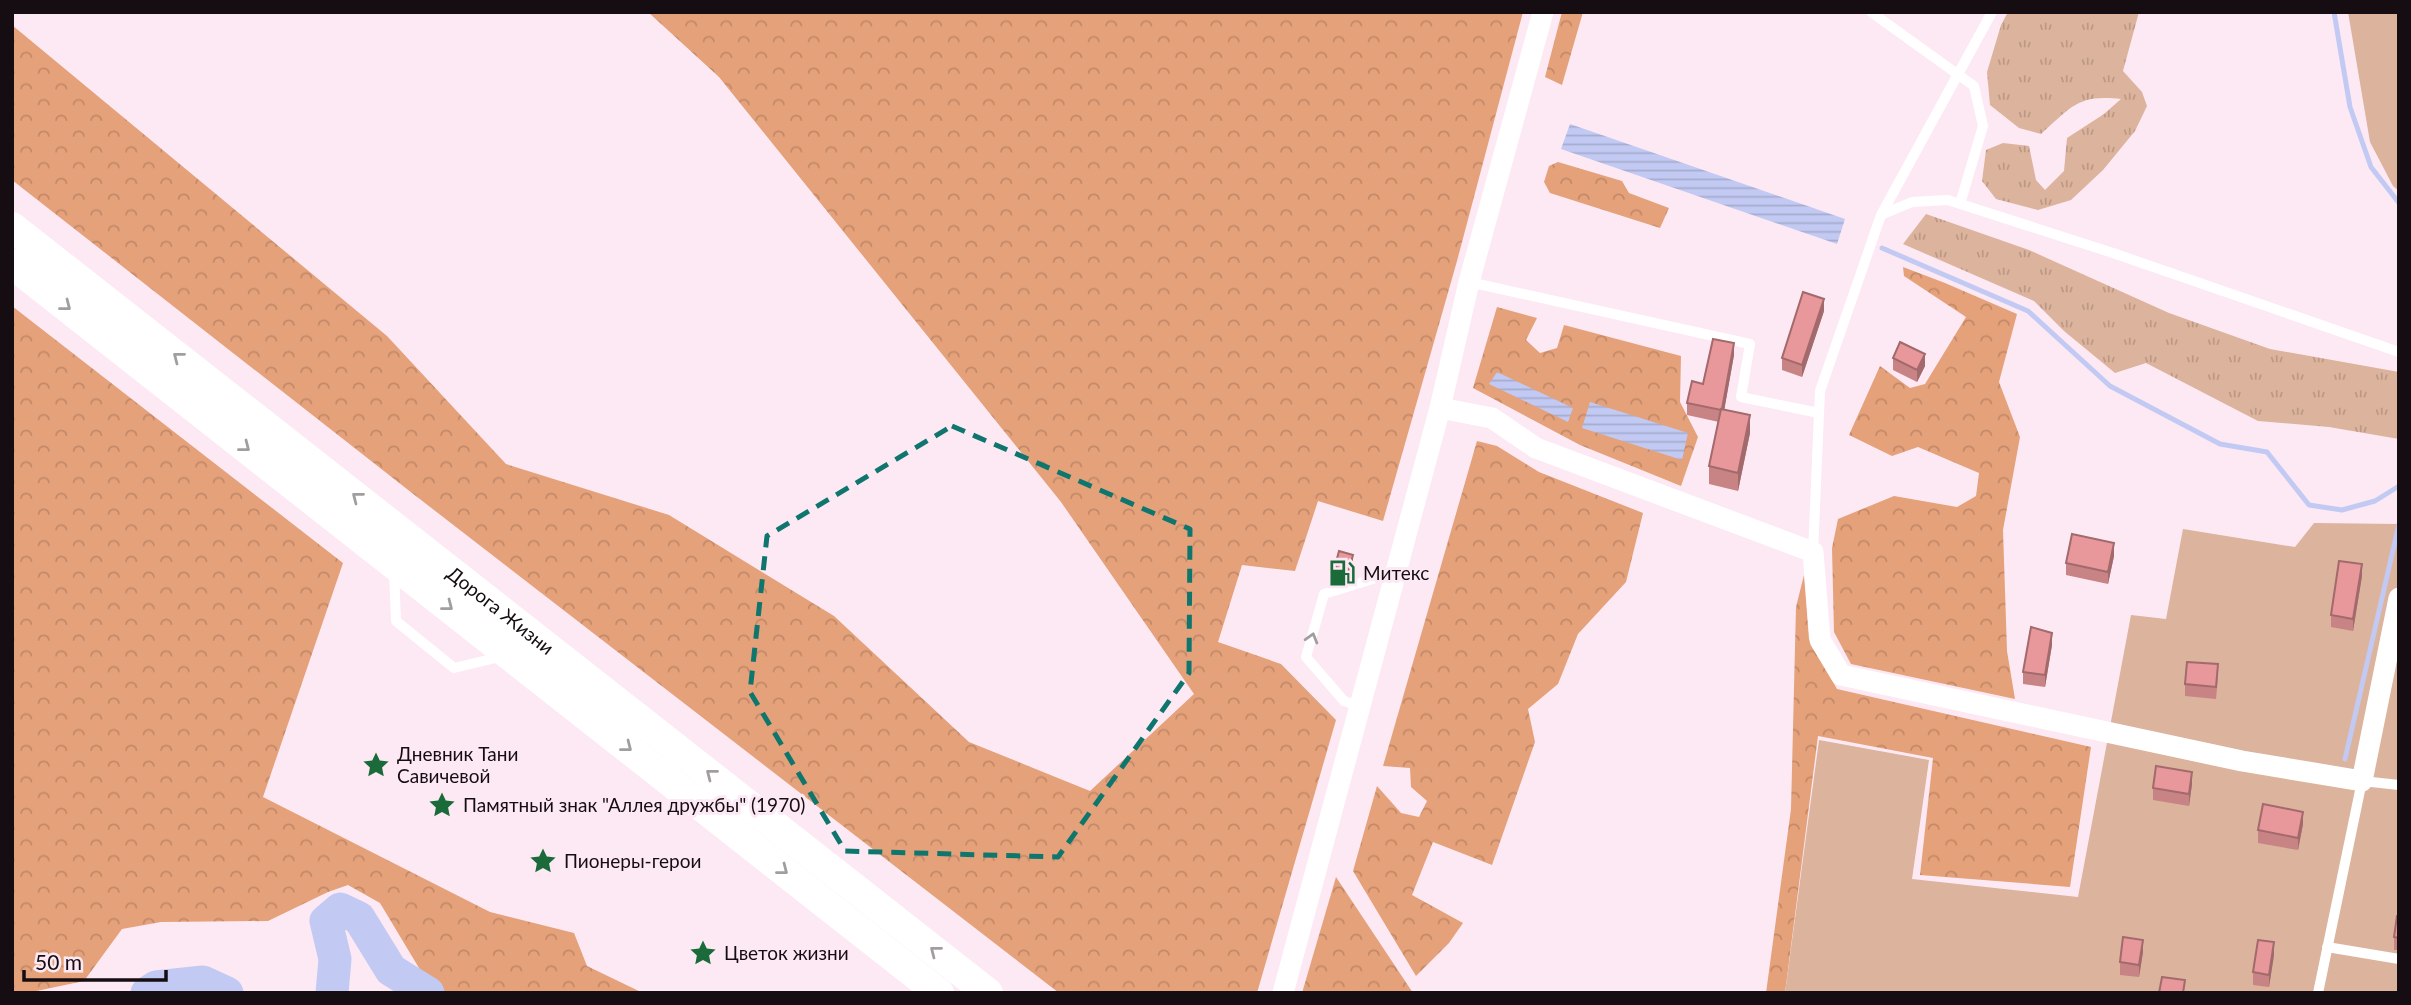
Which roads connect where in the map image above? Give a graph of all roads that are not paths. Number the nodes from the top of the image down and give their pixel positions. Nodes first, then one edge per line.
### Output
1 (1543, 12) edge
2 (1871, 12) edge
3 (1992, 12) edge
4 (1957, 74) junction
5 (1960, 204) junction
6 (1881, 215) junction
7 (12, 227) edge
8 (12, 264) edge
9 (1469, 282) junction
10 (2399, 352) edge
11 (1440, 408) junction
12 (1819, 413) junction
13 (1813, 552) junction
14 (394, 564) junction
15 (1392, 581) junction
16 (2399, 598) edge
17 (510, 655) junction
18 (1359, 706) junction
19 (2362, 781) junction
20 (2399, 785) edge
21 (2328, 947) junction
22 (2399, 959) edge
23 (939, 993) edge
24 (988, 993) edge
25 (1283, 993) edge
26 (2318, 993) edge

1 - 9 street
2 - 4 lane
3 - 4 lane
4 - 5 lane
4 - 6 lane
5 - 6 lane
5 - 10 lane
6 - 12 lane
24 -> 7 main road, Дорога Жизни
8 -> 14 main road, Дорога Жизни
9 - 11 street
9 - 12 lane
11 - 13 street
11 - 15 street
12 - 13 lane
13 - 19 street
14 -> 17 main road, Дорога Жизни
14 - 17 lane
15 - 18 street
18 -> 15 lane
16 - 19 street
17 -> 23 main road, Дорога Жизни
18 - 25 street
19 - 20 lane
19 - 21 lane
21 - 22 lane
21 - 26 lane

